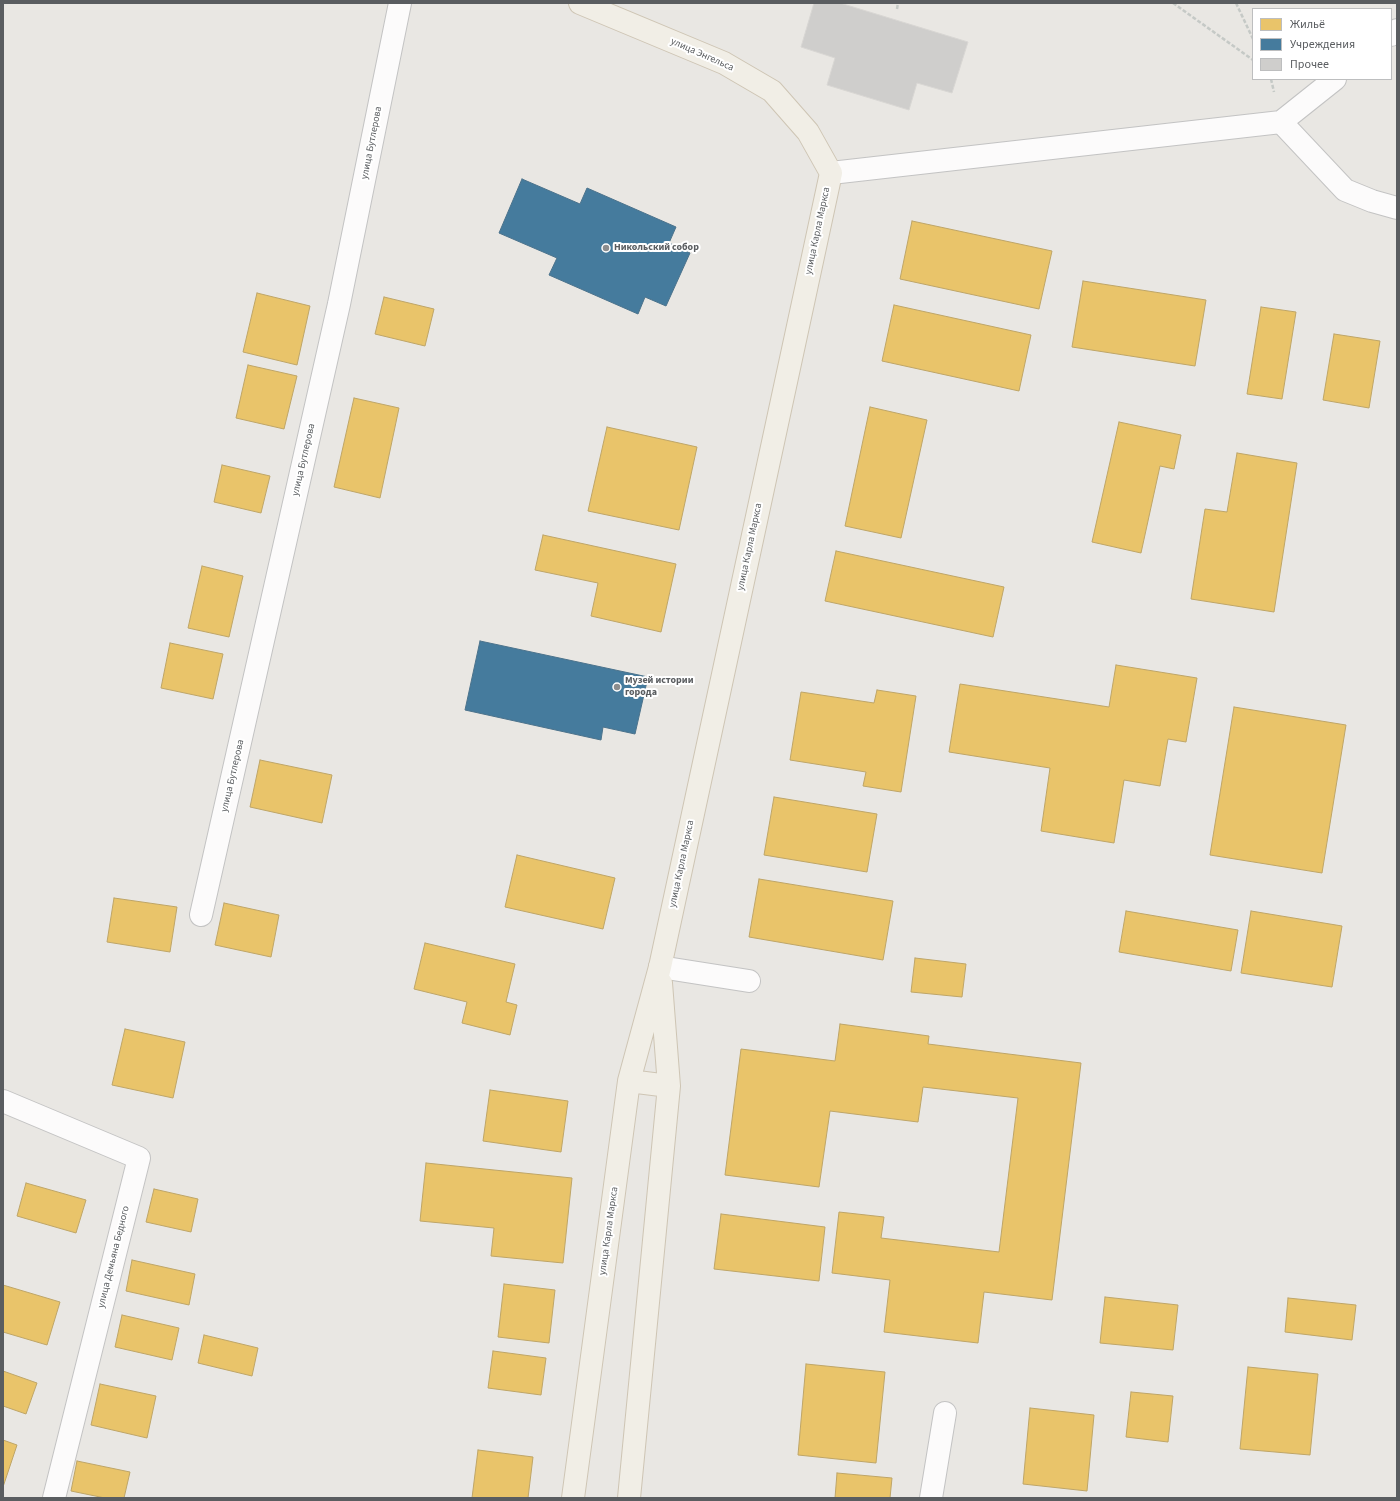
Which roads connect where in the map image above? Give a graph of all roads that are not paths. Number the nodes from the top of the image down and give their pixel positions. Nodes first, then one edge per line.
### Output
1 (400, 3) edge
2 (580, 3) edge
3 (1334, 80) edge
4 (1281, 122) junction
5 (808, 132) joint
6 (831, 173) junction
7 (1397, 208) edge
8 (201, 915) dead end
9 (660, 967) junction
10 (749, 981) dead end
11 (629, 1081) junction
12 (669, 1086) junction
13 (3, 1102) edge
14 (945, 1413) dead end
15 (54, 1498) edge
16 (573, 1498) edge
17 (629, 1498) edge
18 (931, 1498) edge

1 - 8 street, улица Бутлерова
2 - 5 main road, улица Энгельса
3 - 4 street
4 - 6 street
4 - 7 street
5 - 6 main road, улица Карла Маркса
6 - 9 main road, улица Карла Маркса
9 - 10 street
9 - 11 main road, улица Карла Маркса
9 - 12 main road, улица Карла Маркса
11 - 12 main road
11 - 16 main road, улица Карла Маркса
12 - 17 main road, улица Карла Маркса
13 - 15 street, улица Демьяна Бедного
14 - 18 street

